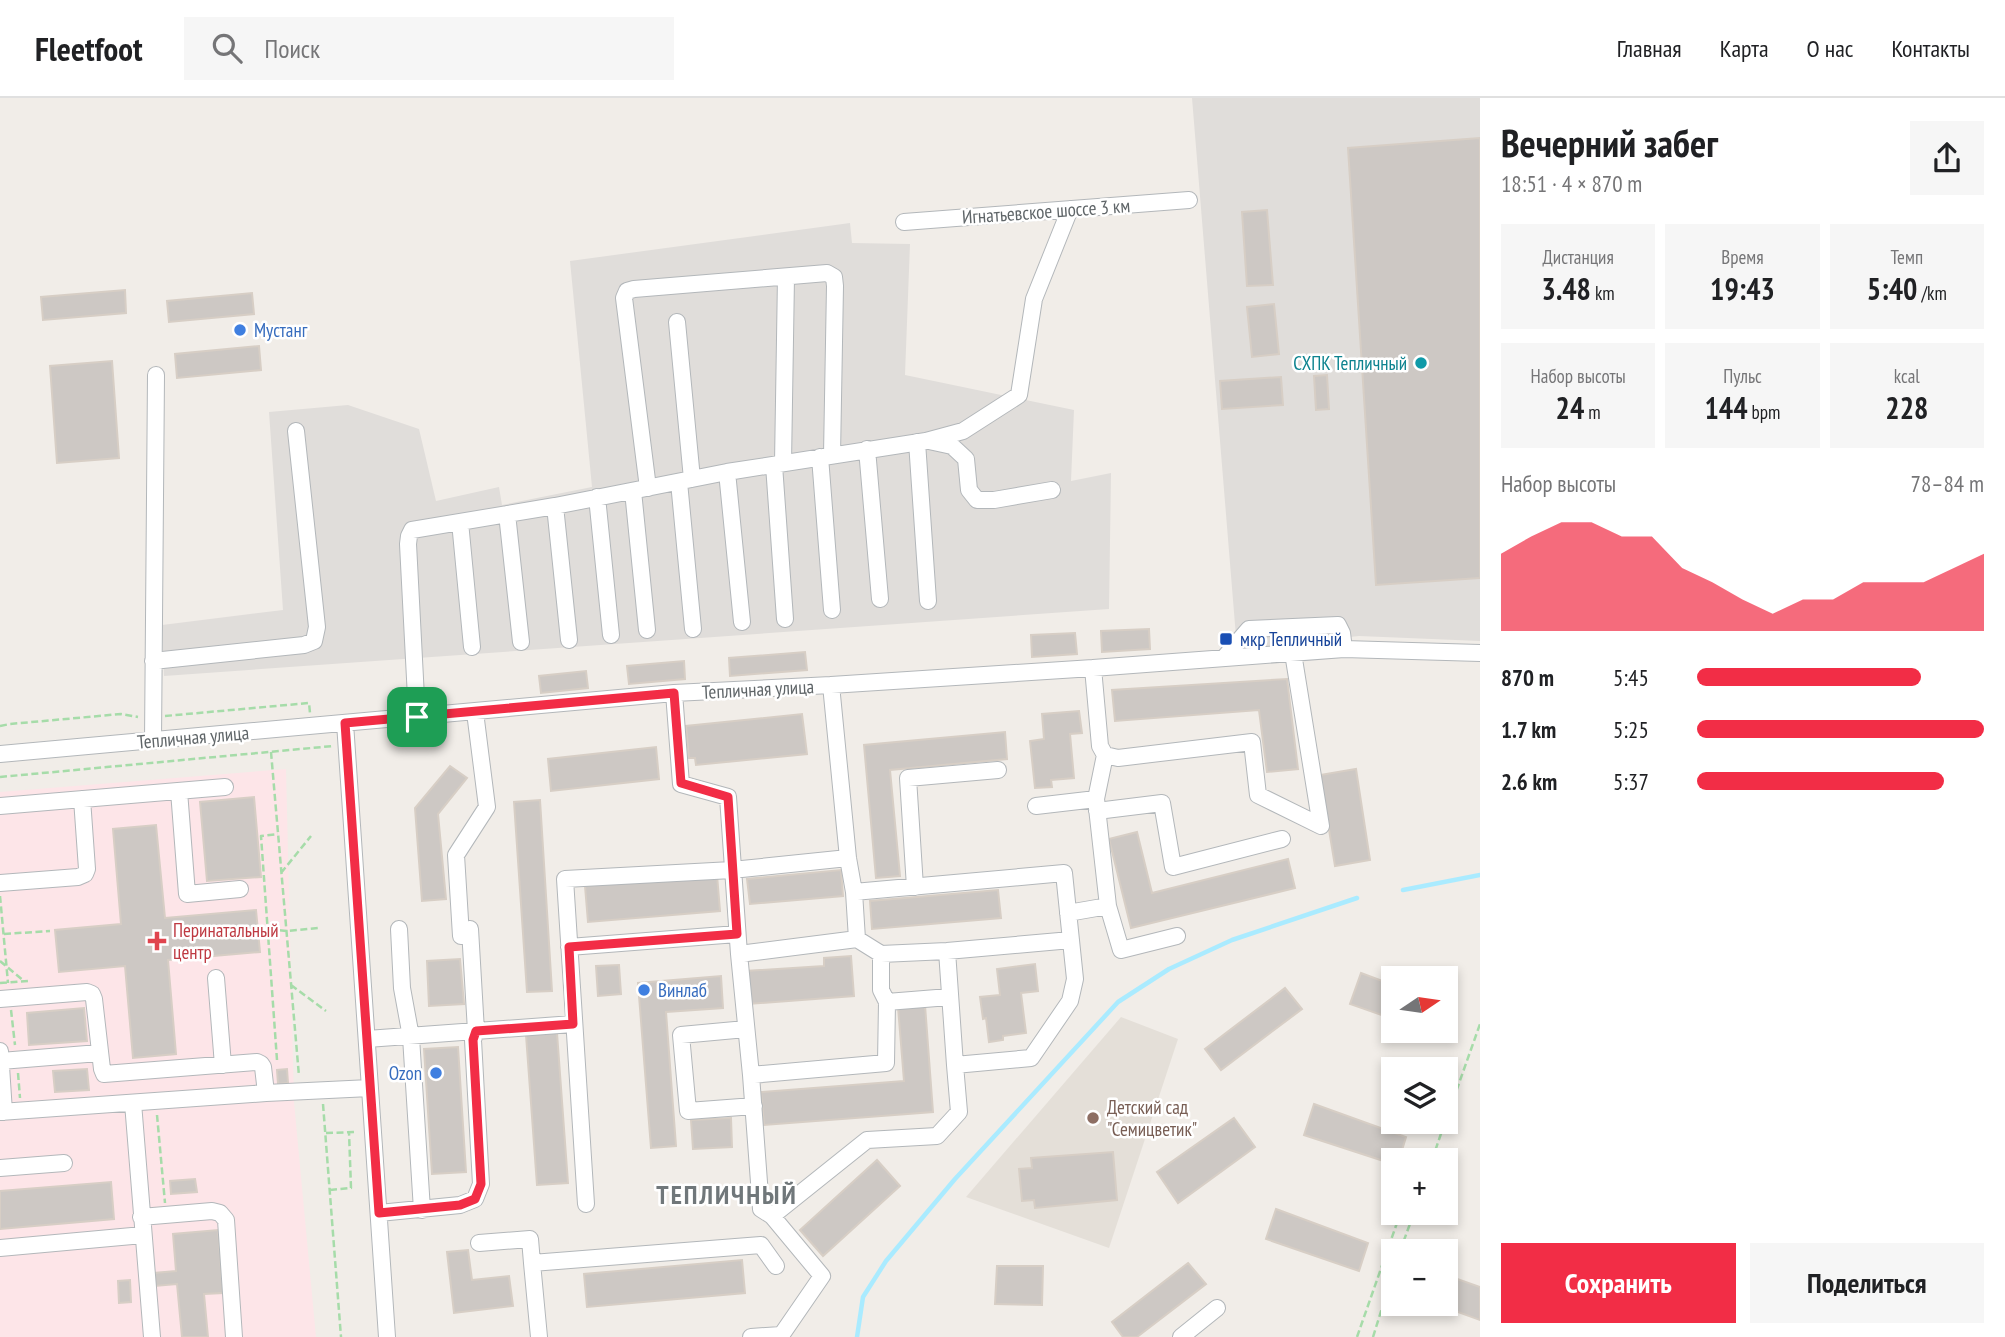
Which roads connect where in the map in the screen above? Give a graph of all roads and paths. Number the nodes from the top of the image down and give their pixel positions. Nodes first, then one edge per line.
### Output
1 (1189, 200) dead end
2 (1070, 209) junction
3 (904, 222) dead end
4 (786, 277) junction
5 (677, 322) dead end
6 (156, 376) dead end
7 (296, 431) dead end
8 (922, 441) junction
9 (867, 449) junction
10 (826, 456) junction
11 (779, 464) junction
12 (727, 472) junction
13 (686, 480) junction
14 (641, 490) junction
15 (1052, 490) dead end
16 (597, 498) junction
17 (555, 506) junction
18 (507, 514) junction
19 (460, 522) junction
20 (880, 599) dead end
21 (928, 601) dead end
22 (832, 610) dead end
23 (785, 619) dead end
24 (741, 622) dead end
25 (693, 629) dead end
26 (647, 630) dead end
27 (611, 635) dead end
28 (569, 640) dead end
29 (521, 642) dead end
30 (472, 647) dead end
31 (1345, 649) junction
32 (1293, 653) junction
33 (1480, 653) edge
34 (1224, 658) junction
35 (153, 661) junction
36 (1093, 668) junction
37 (831, 685) junction
38 (674, 693) junction
39 (475, 712) junction
40 (153, 717) junction
41 (417, 717) junction
42 (345, 723) junction
43 (0, 726) edge
44 (312, 727) junction
45 (153, 741) junction
46 (347, 745) junction
47 (314, 748) junction
48 (271, 752) junction
49 (0, 754) edge
50 (1105, 755) junction
51 (998, 770) dead end
52 (0, 777) edge
53 (225, 787) dead end
54 (179, 791) junction
55 (82, 799) junction
56 (1097, 805) junction
57 (0, 806) edge
58 (1036, 806) dead end
59 (278, 834) junction
60 (311, 836) dead end
61 (1282, 839) dead end
62 (848, 858) junction
63 (732, 870) junction
64 (281, 873) junction
65 (0, 883) edge
66 (915, 887) junction
67 (240, 889) dead end
68 (854, 892) junction
69 (1108, 906) junction
70 (1068, 912) junction
71 (318, 928) dead end
72 (268, 929) junction
73 (399, 929) dead end
74 (50, 931) dead end
75 (287, 931) junction
76 (4, 934) dead end
77 (737, 934) junction
78 (1177, 936) dead end
79 (857, 939) junction
80 (1071, 940) junction
81 (569, 947) junction
82 (947, 951) junction
83 (738, 954) junction
84 (881, 954) junction
85 (0, 961) edge
86 (216, 978) dead end
87 (291, 985) junction
88 (26, 997) junction
89 (950, 997) junction
90 (0, 999) edge
91 (887, 1002) junction
92 (326, 1011) dead end
93 (573, 1024) junction
94 (1480, 1024) edge
95 (746, 1029) junction
96 (476, 1031) junction
97 (411, 1037) junction
98 (367, 1039) junction
99 (0, 1050) edge
100 (99, 1053) junction
101 (1, 1061) edge
102 (223, 1065) junction
103 (954, 1065) junction
104 (277, 1066) dead end
105 (751, 1075) junction
106 (1458, 1085) edge
107 (370, 1088) junction
108 (321, 1091) junction
109 (301, 1092) junction
110 (266, 1093) junction
111 (155, 1101) junction
112 (133, 1103) junction
113 (754, 1106) junction
114 (2, 1112) edge
115 (349, 1132) junction
116 (357, 1132) dead end
117 (326, 1133) junction
118 (64, 1163) dead end
119 (0, 1168) edge
120 (330, 1190) junction
121 (586, 1204) dead end
122 (422, 1210) junction
123 (379, 1213) junction
124 (166, 1215) junction
125 (772, 1216) junction
126 (141, 1217) junction
127 (1396, 1225) edge
128 (143, 1236) junction
129 (479, 1243) dead end
130 (0, 1248) edge
131 (532, 1263) junction
132 (776, 1266) dead end
133 (1217, 1308) dead end
134 (1381, 1311) edge
135 (780, 1336) edge
136 (152, 1337) edge
137 (234, 1337) edge
138 (341, 1337) edge
139 (387, 1337) edge
140 (539, 1337) edge
141 (751, 1337) edge
142 (1181, 1337) edge
143 (1357, 1337) edge
144 (1373, 1337) edge

1 - 2 street, Игнатьевское шоссе 3 км
2 - 3 street, Игнатьевское шоссе 3 км
2 - 8 street
4 - 10 street
4 - 11 street
4 - 14 street
5 - 13 street
6 - 35 street
7 - 35 street
8 - 9 street
8 - 15 street
8 - 21 street
9 - 10 street
9 - 20 street
10 - 11 street
10 - 22 street
11 - 12 street
11 - 23 street
12 - 13 street
12 - 24 street
13 - 14 street
13 - 25 street
14 - 16 street
14 - 26 street
16 - 17 street
16 - 27 street
17 - 18 street
17 - 28 street
18 - 19 street
18 - 29 street
19 - 30 street
19 - 41 street
31 - 32 street, Тепличная улица
31 - 33 street, Тепличная улица
31 - 34 street
32 - 34 street, Тепличная улица
32 - 50 street
34 - 36 street, Тепличная улица
35 - 40 street
36 - 37 street, Тепличная улица
36 - 50 street
37 - 38 street, Тепличная улица
37 - 62 street
38 - 39 street, Тепличная улица
38 - 63 street
39 - 41 street, Тепличная улица
39 - 96 street
40 - 43 path
40 - 44 path
40 - 45 street
41 - 42 street, Тепличная улица
42 - 44 street, Тепличная улица
42 - 46 street
44 - 45 street, Тепличная улица
44 - 47 path
45 - 49 street, Тепличная улица
46 - 47 path
46 - 98 street
47 - 48 path
48 - 52 path
48 - 59 path
50 - 56 street
51 - 66 street
53 - 54 street
54 - 55 street
54 - 67 street
55 - 57 street
55 - 65 street
56 - 58 street
56 - 61 street
56 - 69 street
59 - 64 path
59 - 72 path
60 - 64 path
62 - 63 street
62 - 68 street
63 - 77 street
63 - 81 street
64 - 75 path
66 - 68 street
66 - 70 street
68 - 79 street
69 - 70 street
69 - 78 street
70 - 80 street
71 - 75 path
72 - 75 path
72 - 104 path
73 - 97 street
74 - 76 path
75 - 87 path
77 - 81 street
77 - 83 street
79 - 83 street
79 - 84 street
80 - 82 street
80 - 103 street
81 - 93 street
82 - 84 street
82 - 89 street
83 - 95 street
84 - 91 street
85 - 88 path
86 - 102 street
87 - 92 path
87 - 109 path
88 - 90 street
88 - 100 street
89 - 91 street
89 - 103 street
91 - 105 street
93 - 96 street
93 - 121 street
94 - 106 path
95 - 105 street
95 - 113 street
96 - 97 street
96 - 122 street
97 - 98 street
97 - 122 street
98 - 107 street
99 - 101 street
100 - 101 street
100 - 102 street
101 - 114 street
102 - 110 street
103 - 125 street
105 - 113 street
107 - 108 street
107 - 123 street
108 - 109 street
108 - 117 path
109 - 110 street
110 - 111 street
111 - 112 street
111 - 124 path
112 - 114 street
112 - 126 street
113 - 125 street
115 - 116 path
115 - 117 path
115 - 120 path
117 - 120 path
118 - 119 street
120 - 138 path
122 - 123 street
123 - 139 street
124 - 126 street
124 - 137 street
125 - 135 street
126 - 128 street
127 - 143 path
128 - 130 street
128 - 136 street
129 - 131 street
131 - 132 street
131 - 140 street
133 - 142 street
134 - 144 path
135 - 141 street

